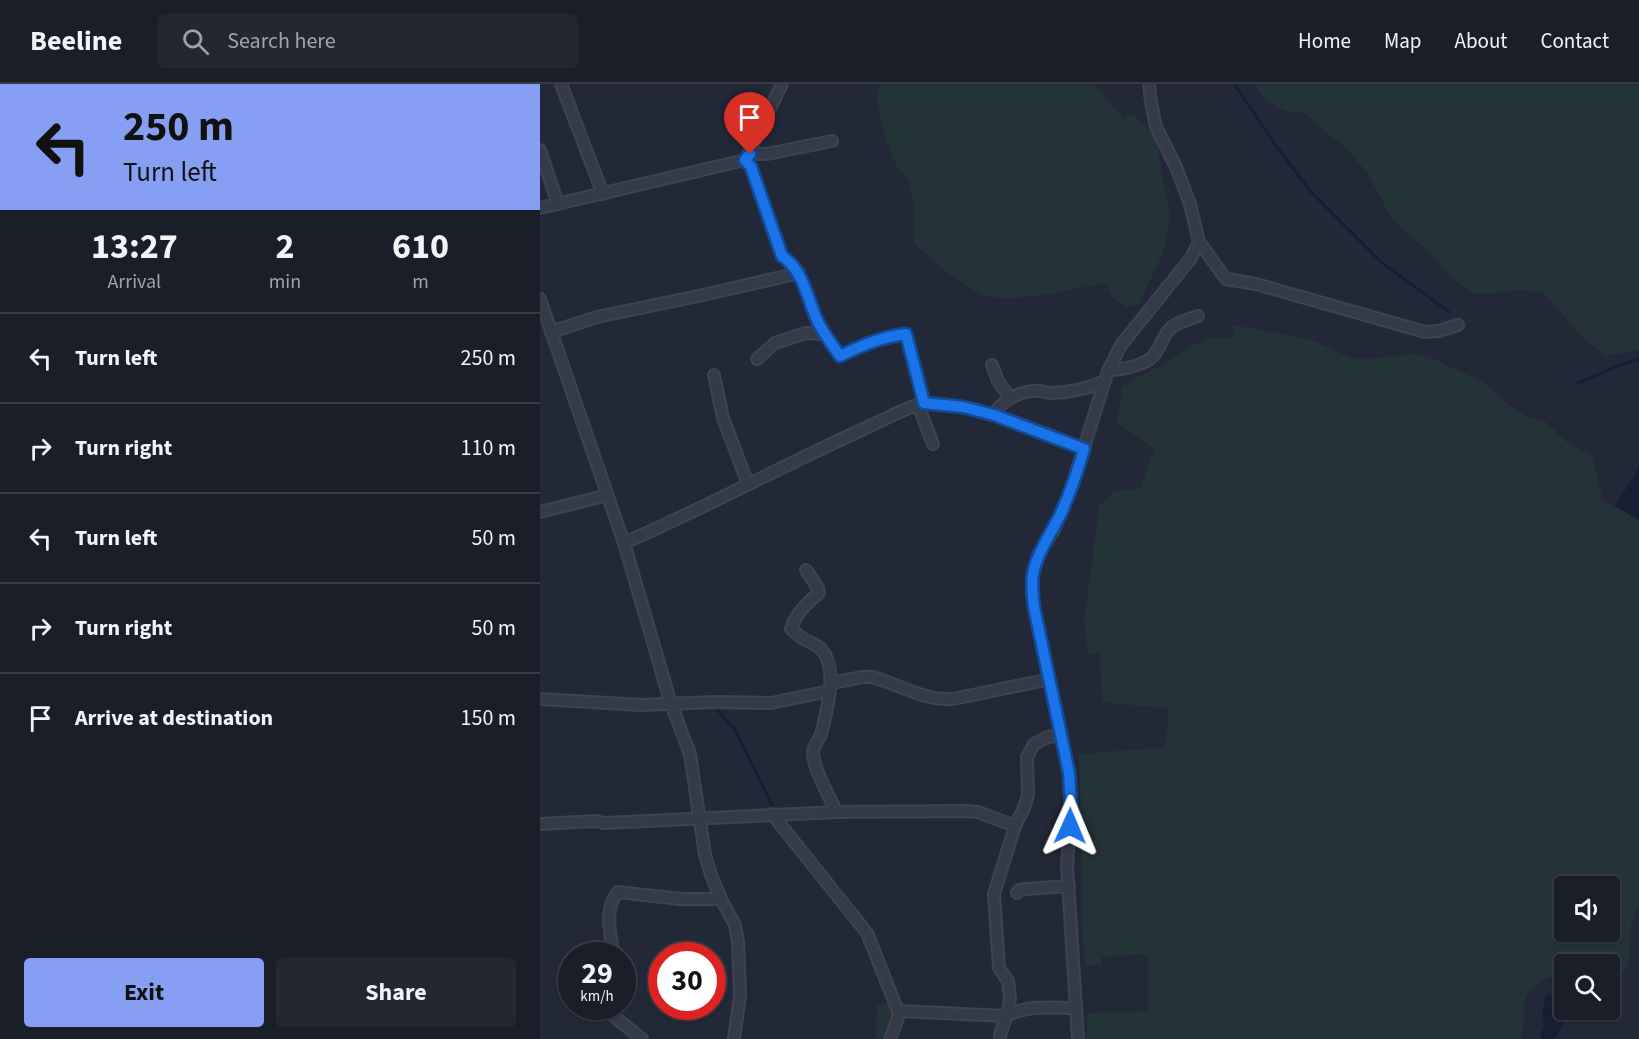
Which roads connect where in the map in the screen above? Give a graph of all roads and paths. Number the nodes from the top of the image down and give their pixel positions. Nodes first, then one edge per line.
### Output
1 (561, 84) edge
2 (782, 84) edge
3 (1149, 84) edge
4 (832, 141) dead end
5 (540, 150) edge
6 (747, 157) junction
7 (603, 194) junction
8 (558, 204) junction
9 (540, 208) edge
10 (1199, 242) junction
11 (799, 273) junction
12 (540, 299) edge
13 (1198, 316) dead end
14 (1458, 325) dead end
15 (547, 330) edge
16 (825, 334) junction
17 (757, 359) dead end
18 (992, 365) dead end
19 (1108, 371) junction
20 (714, 375) dead end
21 (1103, 382) junction
22 (1010, 398) junction
23 (921, 404) junction
24 (994, 415) junction
25 (933, 444) dead end
26 (1084, 449) junction
27 (748, 484) junction
28 (608, 495) junction
29 (540, 512) edge
30 (624, 543) junction
31 (806, 570) dead end
32 (1049, 680) junction
33 (830, 687) junction
34 (540, 699) edge
35 (671, 704) junction
36 (1061, 735) junction
37 (837, 812) junction
38 (772, 814) junction
39 (699, 818) junction
40 (540, 824) edge
41 (1015, 826) junction
42 (1069, 886) junction
43 (1017, 893) dead end
44 (721, 899) junction
45 (612, 942) edge
46 (1076, 1008) junction
47 (898, 1011) junction
48 (1007, 1016) junction
49 (618, 1020) edge
50 (642, 1039) edge
51 (734, 1039) edge
52 (890, 1039) edge
53 (1000, 1039) edge
54 (1077, 1039) edge

1 - 7 street
2 - 6 street
3 - 10 street
4 - 6 street
5 - 8 street
6 - 7 street
6 - 11 street
7 - 8 street
8 - 9 street
10 - 14 street
10 - 19 street
11 - 15 street
11 - 16 street
12 - 15 street
13 - 19 street
15 - 28 street
16 - 17 street
16 - 23 street
18 - 22 street
19 - 21 street
20 - 27 street
21 - 22 street
21 - 26 street
22 - 24 street
23 - 24 street
23 - 25 street
23 - 27 street
24 - 26 street
26 - 32 street
27 - 30 street
28 - 29 street
28 - 30 street
30 - 35 street
31 - 33 street
32 - 33 street
32 - 36 street
33 - 35 street
33 - 37 street
34 - 35 street
35 - 39 street
36 - 41 street
36 - 42 street
37 - 38 street
37 - 41 street
38 - 39 street
38 - 47 street
39 - 40 street
39 - 44 street
41 - 48 street
42 - 43 street
42 - 46 street
44 - 45 street
44 - 51 street
46 - 48 street
46 - 54 street
47 - 48 street
47 - 52 street
48 - 53 street
49 - 50 street

